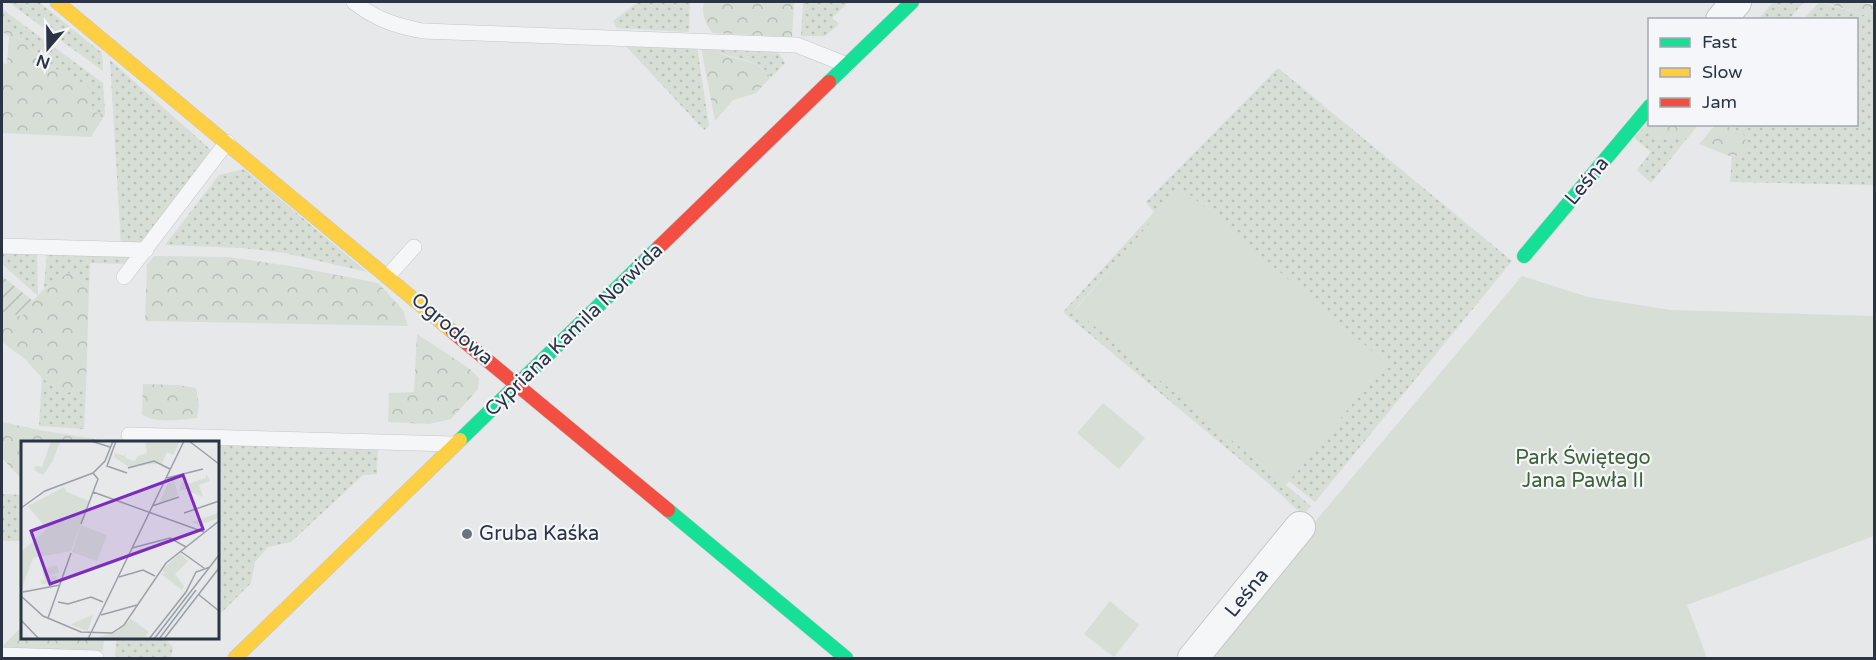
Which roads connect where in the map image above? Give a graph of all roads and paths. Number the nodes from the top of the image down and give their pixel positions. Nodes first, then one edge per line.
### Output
1 (57, 2) edge
2 (354, 2) edge
3 (912, 2) edge
4 (1736, 2) edge
5 (1723, 18) edge
6 (847, 65) junction
7 (1648, 107) edge
8 (227, 142) junction
9 (2, 246) edge
10 (414, 247) dead end
11 (146, 250) junction
12 (1524, 256) dead end
13 (388, 276) junction
14 (124, 277) dead end
15 (519, 385) junction
16 (129, 435) dead end
17 (458, 444) junction
18 (1300, 527) dead end
19 (2, 655) edge
20 (96, 658) edge
21 (235, 658) edge
22 (846, 658) edge
23 (1193, 658) edge

1 - 8 street, Ogrodowa
2 - 6 lane
3 - 6 street, Cypriana Kamila Norwida
4 - 5 street
6 - 15 street, Cypriana Kamila Norwida
7 - 12 street, Leśna
8 - 11 lane
8 - 13 street, Ogrodowa
9 - 11 lane
10 - 13 lane
11 - 14 lane
13 - 15 street, Ogrodowa
15 - 17 street, Cypriana Kamila Norwida
15 - 22 street, Ogrodowa
16 - 17 lane
17 - 21 street, Cypriana Kamila Norwida
18 - 23 street, Leśna
19 - 20 lane

